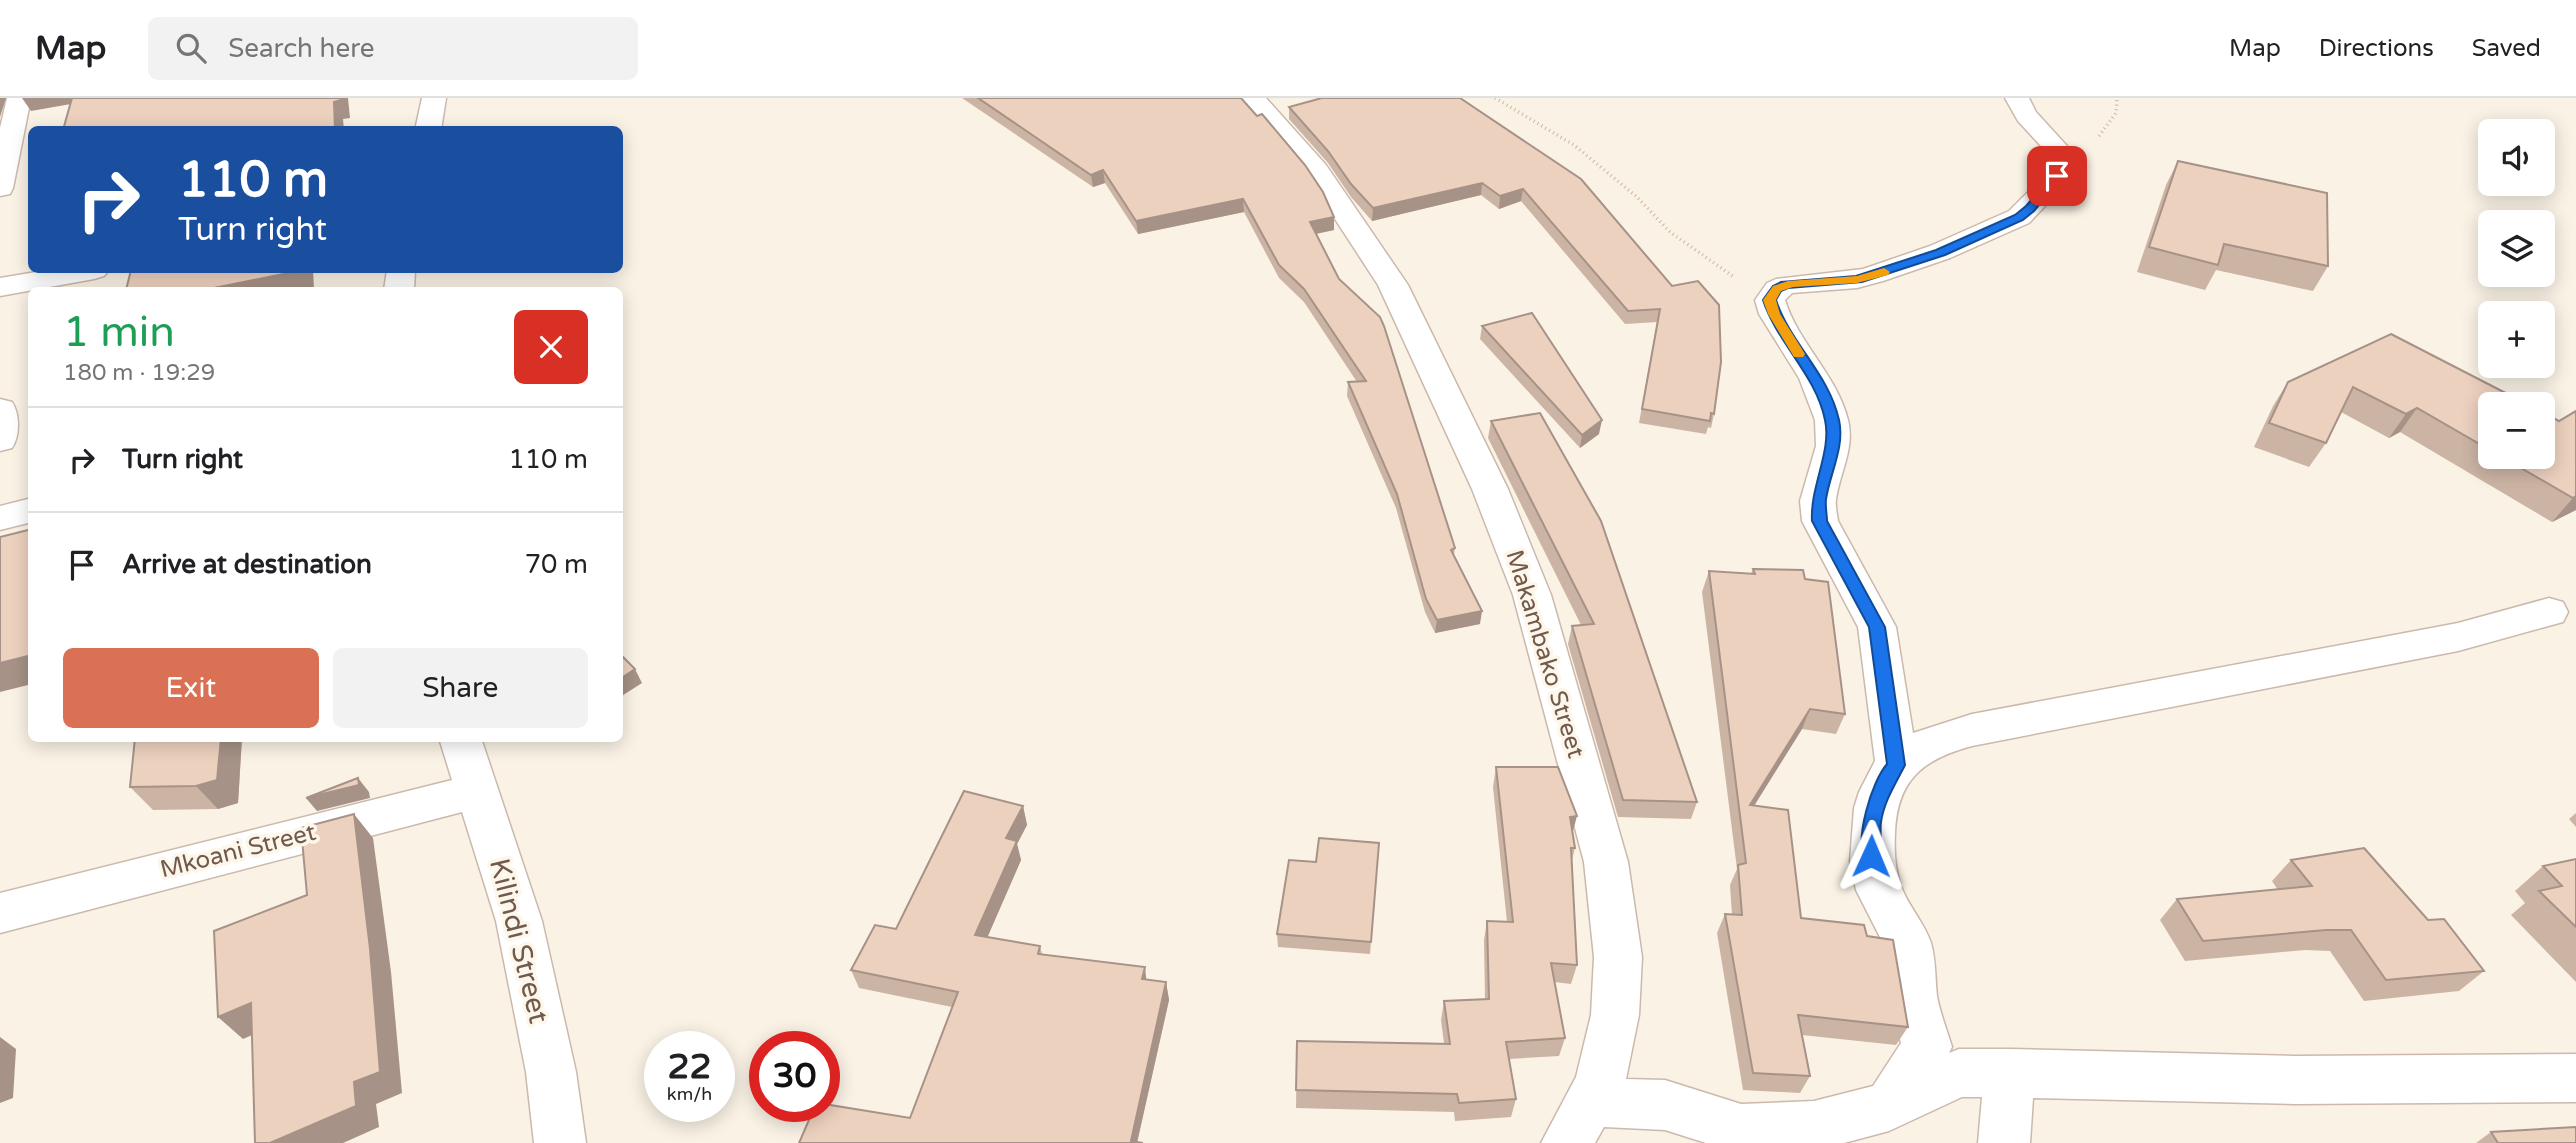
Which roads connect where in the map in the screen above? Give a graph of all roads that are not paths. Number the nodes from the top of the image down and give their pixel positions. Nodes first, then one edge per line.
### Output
1 (19, 98) edge
2 (434, 98) edge
3 (1253, 98) edge
4 (2017, 98) edge
5 (429, 126) edge
6 (6, 128) edge
7 (0, 188) edge
8 (78, 273) edge
9 (0, 288) edge
10 (0, 409) edge
11 (0, 440) edge
12 (28, 511) edge
13 (0, 518) edge
14 (2549, 612) dead end
15 (461, 742) edge
16 (1896, 765) junction
17 (477, 791) junction
18 (0, 913) edge
19 (2010, 1073) junction
20 (2576, 1078) edge
21 (1889, 1106) junction
22 (1578, 1122) edge
23 (560, 1143) edge
24 (2004, 1143) edge

1 - 6 street
2 - 5 street
3 - 22 street, Makambako Street
4 - 16 street
6 - 7 street
8 - 9 street
10 - 11 street
12 - 13 street
14 - 16 street
15 - 17 street, Kilindi Street
16 - 21 street
17 - 18 street, Mkoani Street
17 - 23 street, Kilindi Street
19 - 20 street
19 - 21 street
19 - 24 street
21 - 22 street

